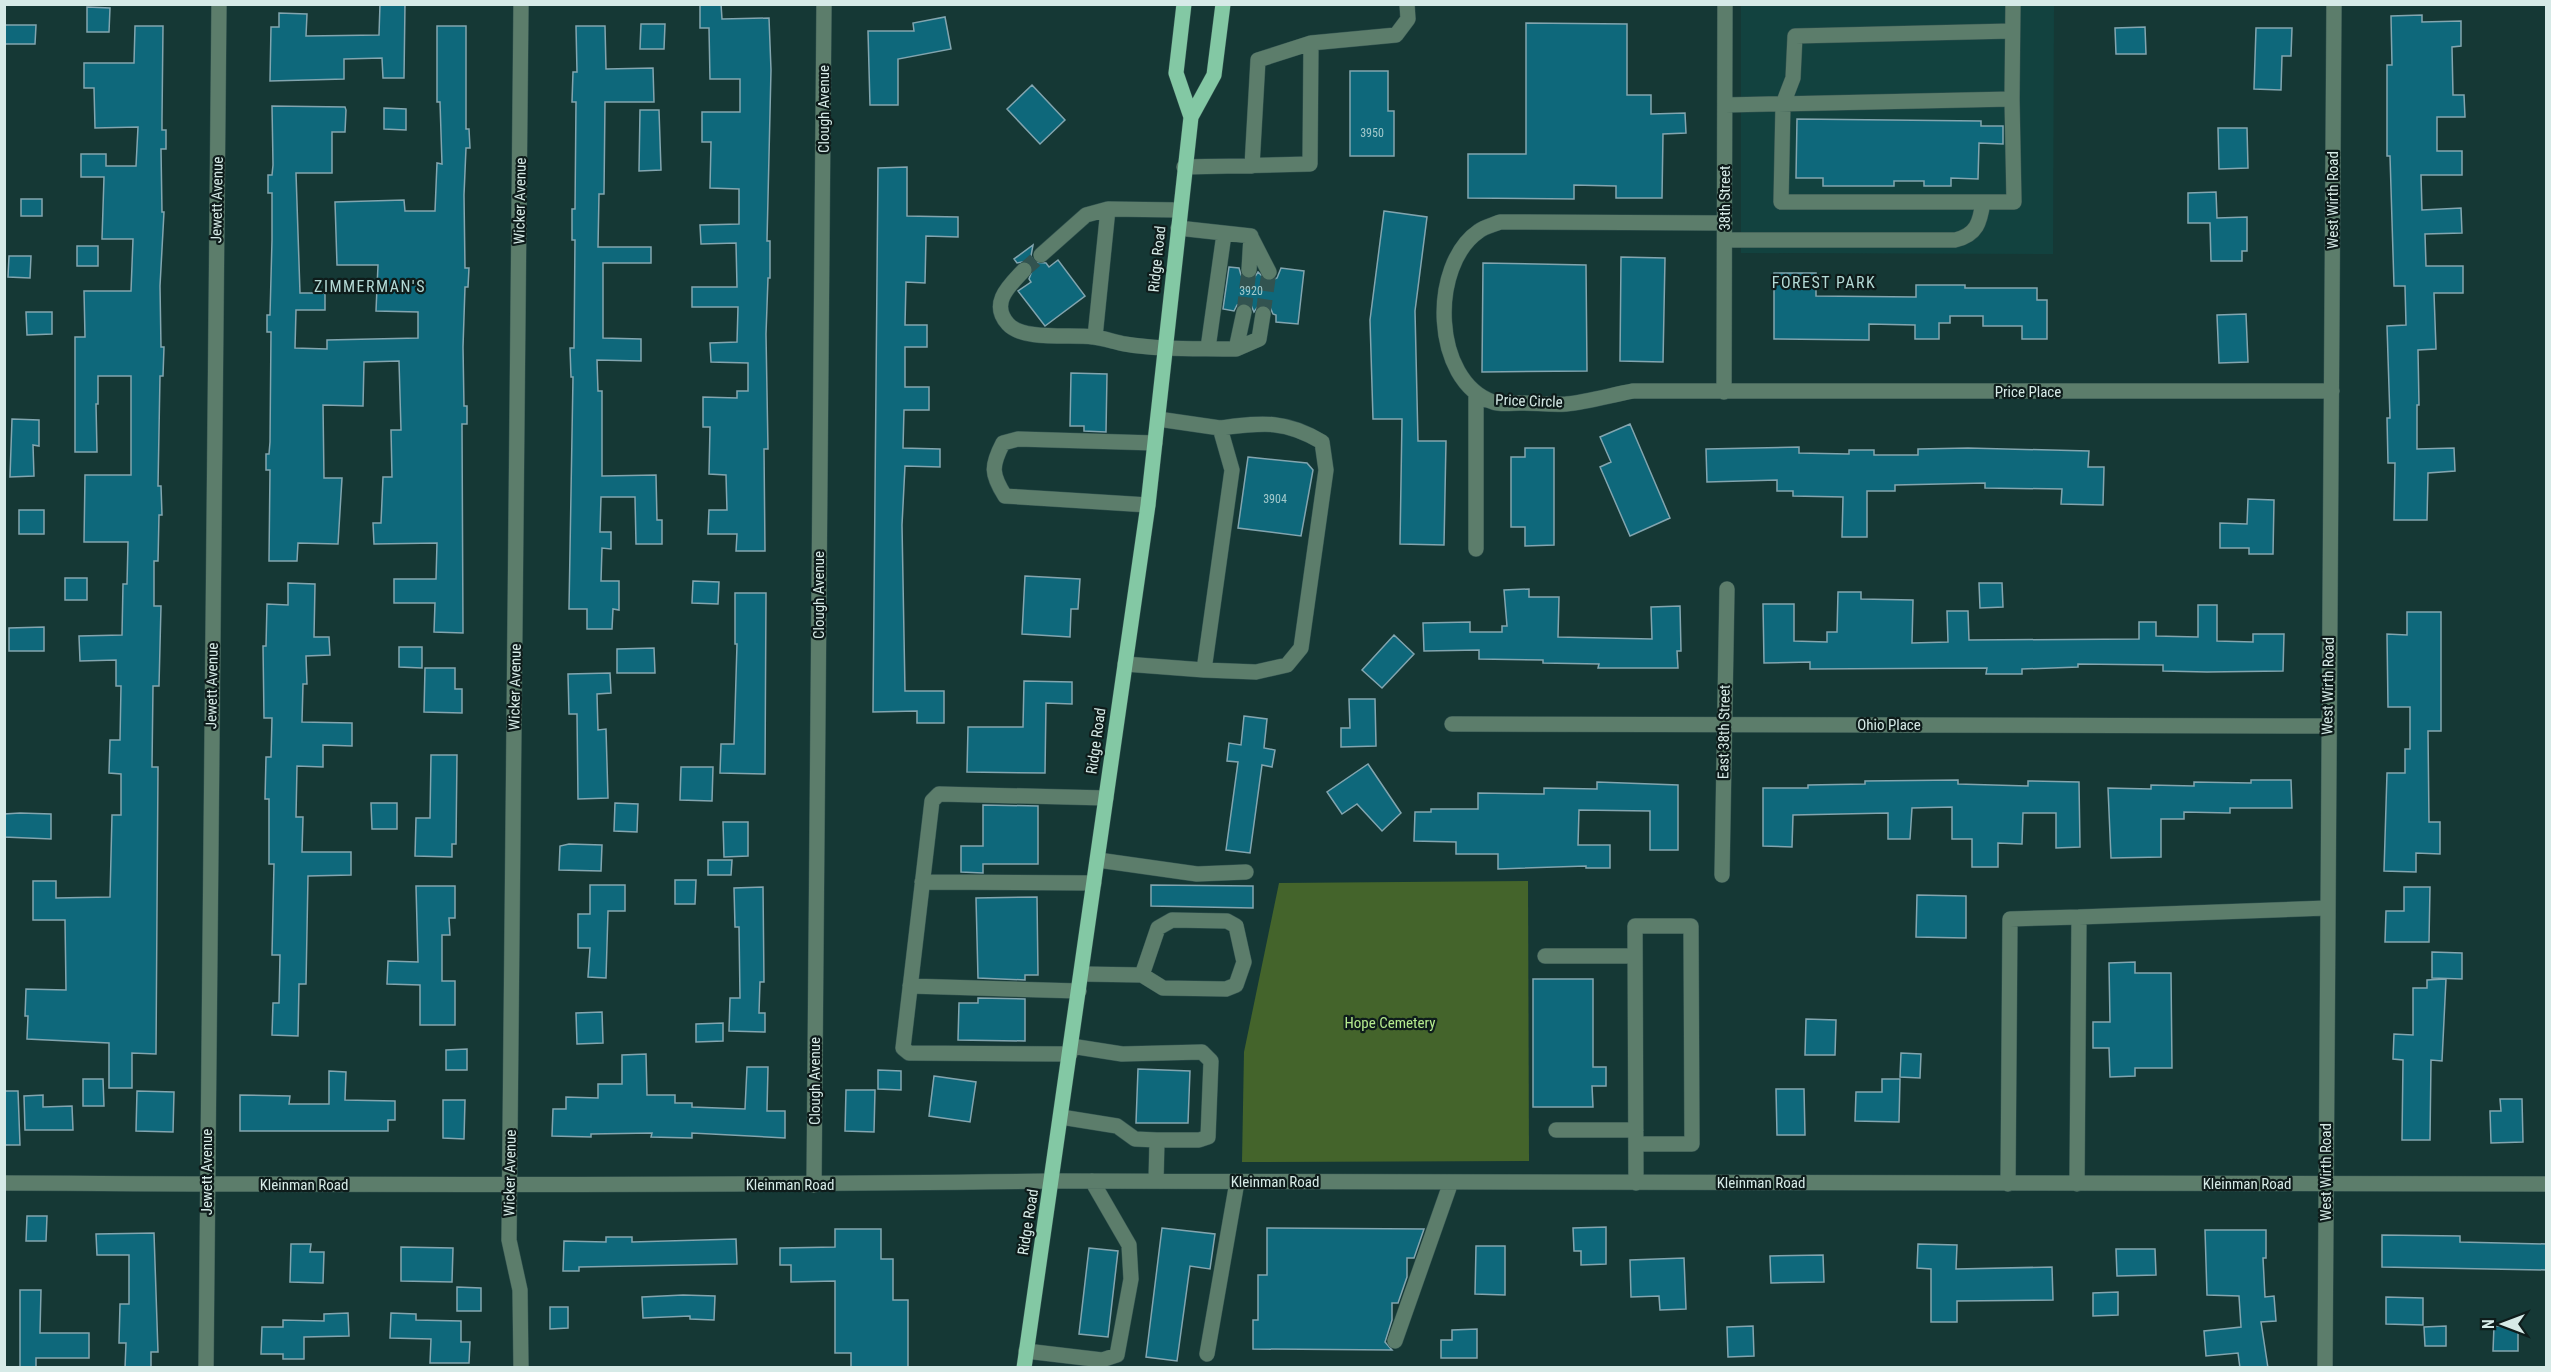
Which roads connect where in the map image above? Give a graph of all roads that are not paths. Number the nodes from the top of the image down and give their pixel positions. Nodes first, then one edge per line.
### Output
1 (219, 4) edge
2 (521, 4) edge
3 (825, 4) edge
4 (1184, 4) edge
5 (1223, 4) edge
6 (1407, 4) edge
7 (1725, 4) edge
8 (2013, 4) edge
9 (2334, 4) edge
10 (2012, 31) junction
11 (1311, 44) junction
12 (2012, 99) junction
13 (1783, 104) junction
14 (1725, 105) junction
15 (1191, 117) junction
16 (1252, 166) junction
17 (1184, 167) junction
18 (1983, 202) junction
19 (1108, 209) junction
20 (1180, 210) junction
21 (1725, 223) junction
22 (1178, 228) junction
23 (1224, 234) junction
24 (1251, 236) junction
25 (1725, 240) junction
26 (1041, 255) tunnel mouth
27 (1024, 270) tunnel mouth
28 (1249, 270) tunnel mouth
29 (1269, 272) tunnel mouth
30 (1244, 312) tunnel mouth
31 (1263, 314) tunnel mouth
32 (1095, 337) junction
33 (1165, 347) junction
34 (1208, 348) junction
35 (1236, 349) junction
36 (1724, 392) junction
37 (2332, 392) junction
38 (1476, 394) junction
39 (1158, 419) junction
40 (1220, 428) junction
41 (1155, 443) junction
42 (1148, 505) junction
43 (1476, 549) dead end
44 (1727, 589) dead end
45 (1125, 664) junction
46 (1204, 670) junction
47 (1452, 724) dead end
48 (1724, 724) junction
49 (2327, 726) junction
50 (1106, 798) junction
51 (1098, 860) junction
52 (1246, 872) dead end
53 (1722, 875) dead end
54 (922, 882) junction
55 (1094, 883) junction
56 (2327, 908) junction
57 (2079, 917) junction
58 (1545, 956) dead end
59 (1635, 956) junction
60 (1082, 974) junction
61 (1142, 975) junction
62 (910, 986) junction
63 (1079, 992) junction
64 (1071, 1050) junction
65 (1061, 1117) junction
66 (1556, 1131) dead end
67 (1636, 1137) junction
68 (1157, 1140) junction
69 (1053, 1181) junction
70 (1092, 1181) junction
71 (1156, 1181) junction
72 (1237, 1182) junction
73 (1451, 1182) junction
74 (4, 1183) edge
75 (1636, 1183) junction
76 (207, 1184) junction
77 (2007, 1184) junction
78 (2077, 1184) junction
79 (2547, 1184) edge
80 (814, 1185) junction
81 (2326, 1185) junction
82 (510, 1186) junction
83 (1395, 1341) dead end
84 (1026, 1351) junction
85 (1207, 1354) dead end
86 (1101, 1364) edge
87 (206, 1368) edge
88 (521, 1368) edge
89 (1024, 1368) edge
90 (2325, 1368) edge

1 - 76 street, Jewett Avenue
2 - 82 street, Wicker Avenue
3 - 80 street, Clough Avenue
4 - 15 main road, Ridge Road
5 - 15 main road, Ridge Road
6 - 11 street
7 - 14 street, 38th Street
8 - 10 street
9 - 37 street, West Wirth Road
10 - 12 street
10 - 13 street
11 - 16 street
11 - 16 street
12 - 13 street
12 - 18 street
13 - 14 street
13 - 18 street
14 - 21 street, 38th Street
15 - 17 main road, Ridge Road
16 - 17 street
17 - 20 main road, Ridge Road
18 - 25 street
19 - 20 street
19 - 26 street
19 - 32 street
20 - 22 main road, Ridge Road
21 - 25 street, 38th Street
21 - 38 street, Price Circle
22 - 23 street
22 - 33 main road, Ridge Road
23 - 24 street
23 - 34 street
24 - 28 street
24 - 29 street
25 - 36 street, 38th Street
27 - 32 street
30 - 35 street
31 - 35 street
32 - 33 street
33 - 34 street
33 - 39 main road, Ridge Road
34 - 35 street
36 - 37 street, Price Place
36 - 38 street, Price Circle
37 - 49 street, West Wirth Road
38 - 43 street
39 - 40 street
39 - 41 main road, Ridge Road
40 - 46 street
40 - 46 street
41 - 42 main road, Ridge Road
41 - 42 street
42 - 45 main road, Ridge Road
44 - 48 street, East 38th Street
45 - 46 street
45 - 50 main road, Ridge Road
47 - 48 street, Ohio Place
48 - 49 street, Ohio Place
48 - 53 street, East 38th Street
49 - 56 street, West Wirth Road
50 - 51 main road, Ridge Road
50 - 54 street
51 - 52 street
51 - 55 main road, Ridge Road
54 - 55 street
54 - 62 street
55 - 60 main road, Ridge Road
56 - 57 street
56 - 81 street, West Wirth Road
57 - 77 street
57 - 78 street
58 - 59 street
59 - 67 street
59 - 67 street
60 - 61 street
60 - 63 main road, Ridge Road
61 - 61 street
62 - 63 street
62 - 64 street
63 - 64 main road, Ridge Road
64 - 65 main road, Ridge Road
64 - 68 street
65 - 68 street
65 - 69 main road, Ridge Road
66 - 67 street
67 - 75 street
68 - 71 street
69 - 70 street, Kleinman Road
69 - 80 street, Kleinman Road
69 - 84 main road, Ridge Road
70 - 71 street, Kleinman Road
70 - 86 street
71 - 72 street, Kleinman Road
72 - 73 street, Kleinman Road
72 - 85 street
73 - 75 street, Kleinman Road
73 - 83 street
74 - 76 street, Kleinman Road
75 - 77 street, Kleinman Road
76 - 82 street, Kleinman Road
76 - 87 street, Jewett Avenue
77 - 78 street, Kleinman Road
78 - 81 street, Kleinman Road
79 - 81 street, Kleinman Road
80 - 82 street, Kleinman Road
81 - 90 street, West Wirth Road
82 - 88 street, Wicker Avenue
84 - 86 street
84 - 89 main road, Ridge Road

